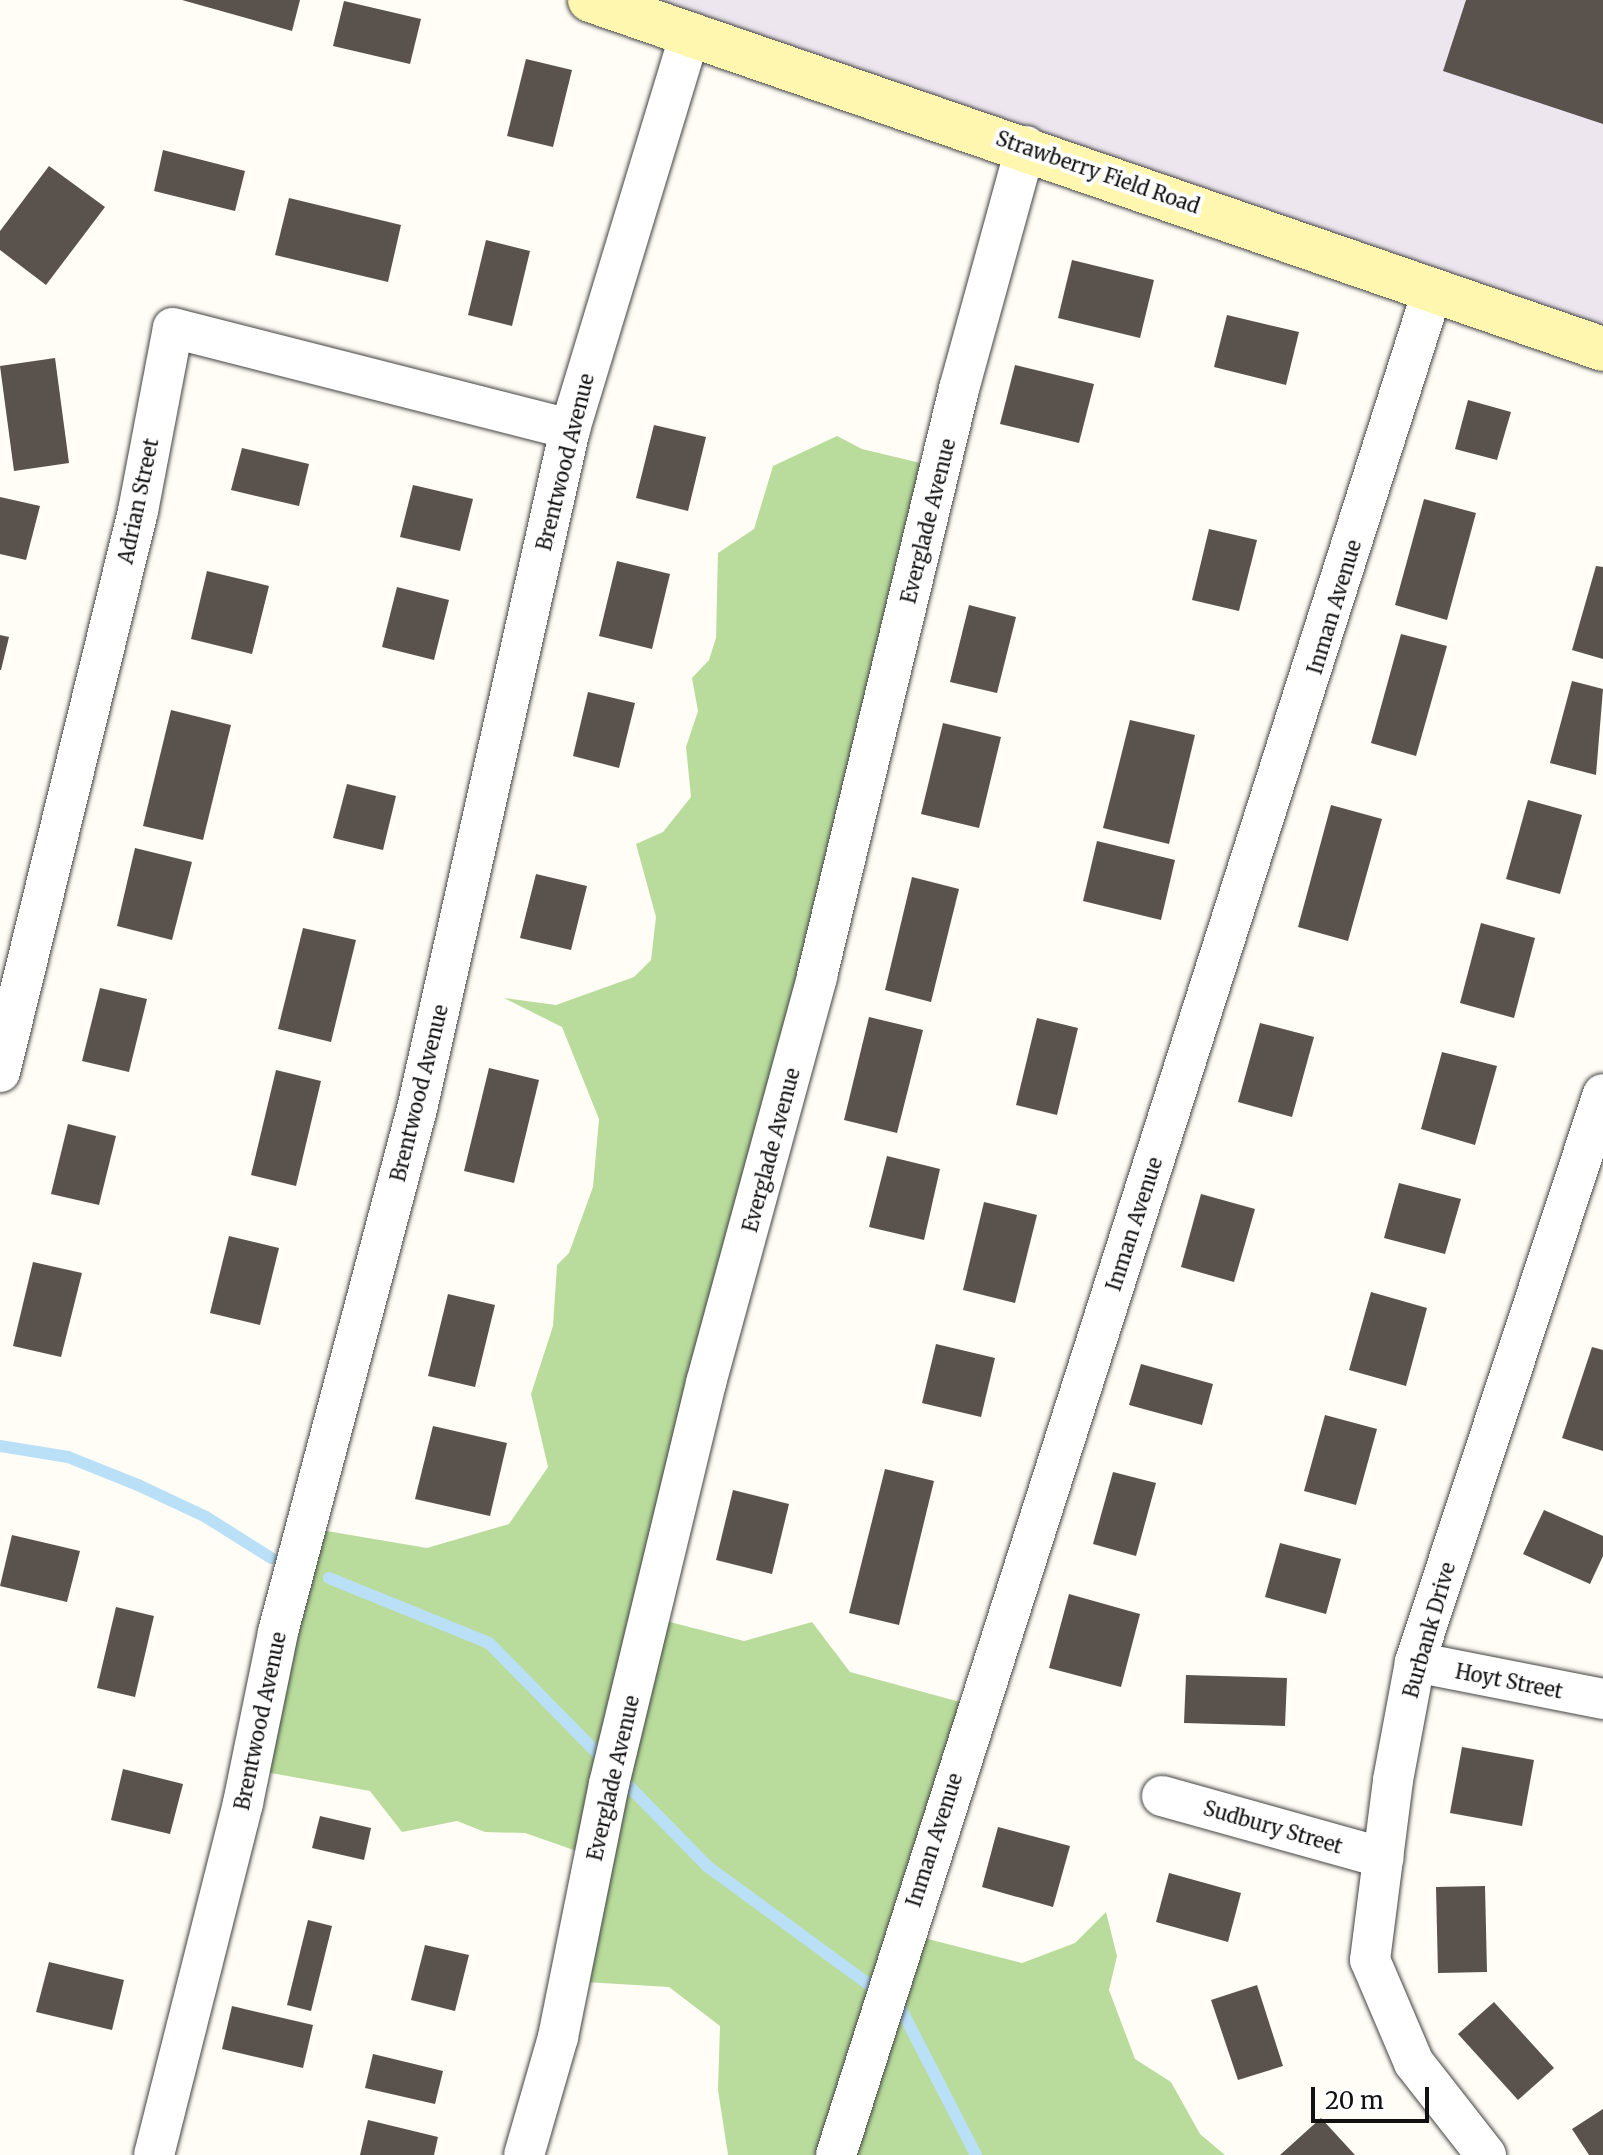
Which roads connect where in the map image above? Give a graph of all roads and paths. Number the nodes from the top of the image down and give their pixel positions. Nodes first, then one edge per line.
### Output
1 (590, 0) edge
2 (690, 33) junction
3 (1026, 146) junction
4 (1432, 292) junction
5 (1603, 349) edge
6 (570, 429) junction
7 (0, 1072) edge
8 (1603, 1094) edge
9 (1415, 1662) junction
10 (1603, 1699) edge
11 (1162, 1796) dead end
12 (1384, 1858) junction
13 (154, 2155) edge
14 (524, 2155) edge
15 (836, 2155) edge
16 (1486, 2155) edge

1 - 2 street, Strawberry Field Road
2 - 3 street, Strawberry Field Road
2 - 6 street, Brentwood Avenue
3 - 4 street, Strawberry Field Road
3 - 14 street, Everglade Avenue
4 - 5 street, Strawberry Field Road
4 - 15 street, Inman Avenue
6 - 7 street, Adrian Street
6 - 13 street, Brentwood Avenue
8 - 9 street, Burbank Drive
9 - 10 street, Hoyt Street
9 - 12 street, Burbank Drive
11 - 12 street, Sudbury Street
12 - 16 street, Burbank Drive

